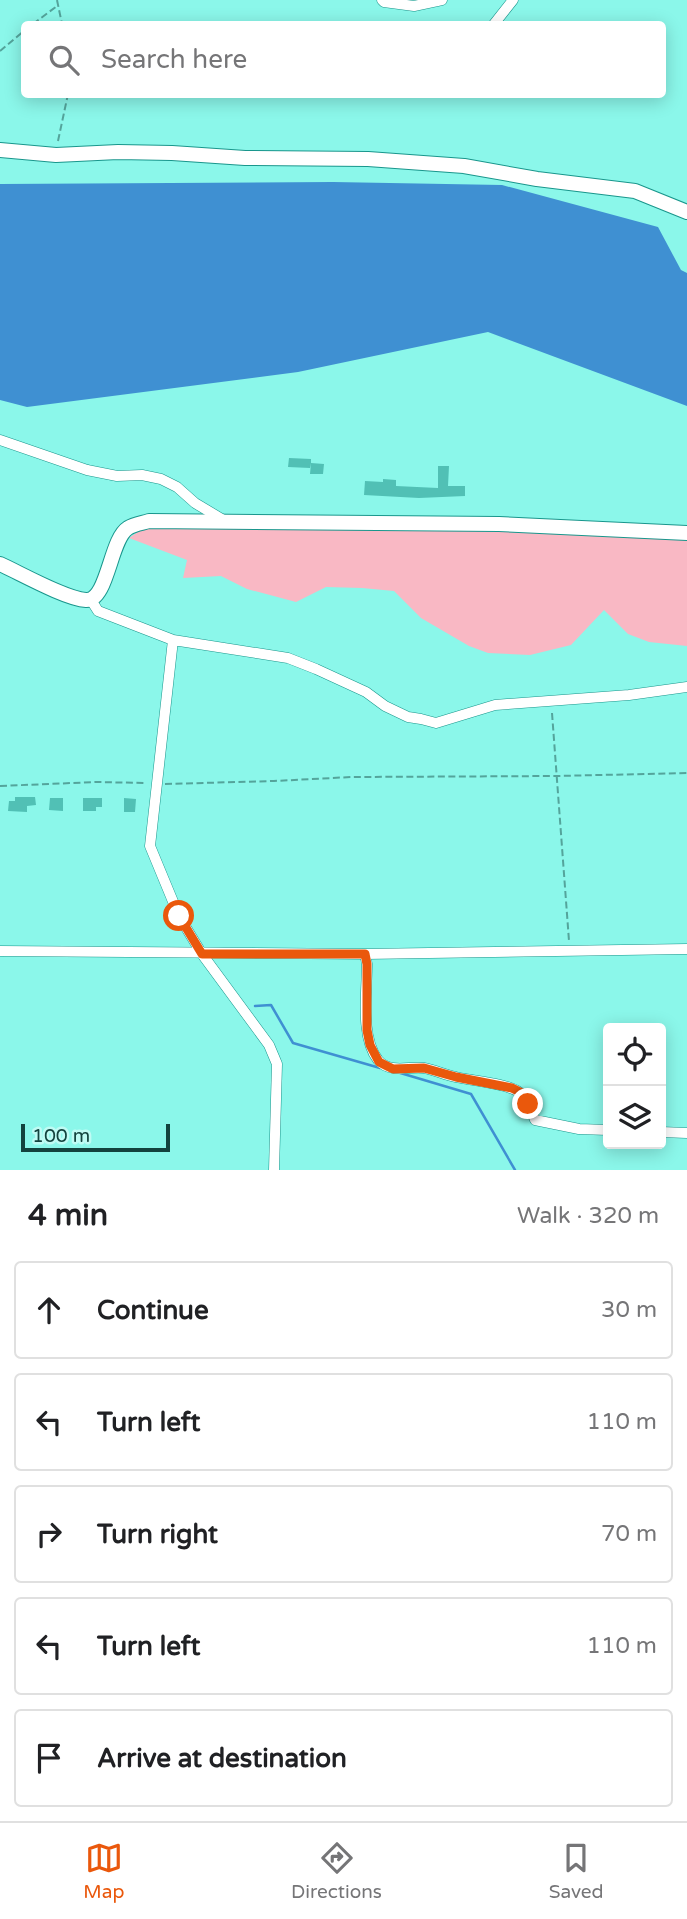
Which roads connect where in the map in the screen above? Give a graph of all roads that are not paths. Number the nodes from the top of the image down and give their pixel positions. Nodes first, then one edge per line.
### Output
1 (382, 0) edge
2 (442, 0) edge
3 (513, 0) edge
4 (496, 21) edge
5 (0, 150) edge
6 (687, 212) edge
7 (0, 440) edge
8 (226, 522) junction
9 (687, 533) edge
10 (0, 564) edge
11 (91, 600) junction
12 (173, 640) junction
13 (687, 687) edge
14 (687, 949) edge
15 (0, 951) edge
16 (202, 954) junction
17 (365, 954) junction
18 (603, 1130) edge
19 (666, 1132) edge
20 (687, 1133) edge
21 (274, 1170) edge

1 - 2 street
3 - 4 street
5 - 6 main road
7 - 8 street
8 - 9 main road
8 - 11 main road
10 - 11 main road
11 - 12 street
12 - 13 street
12 - 16 street
14 - 17 street
15 - 16 street
16 - 17 street
16 - 21 street
17 - 18 street
19 - 20 street

